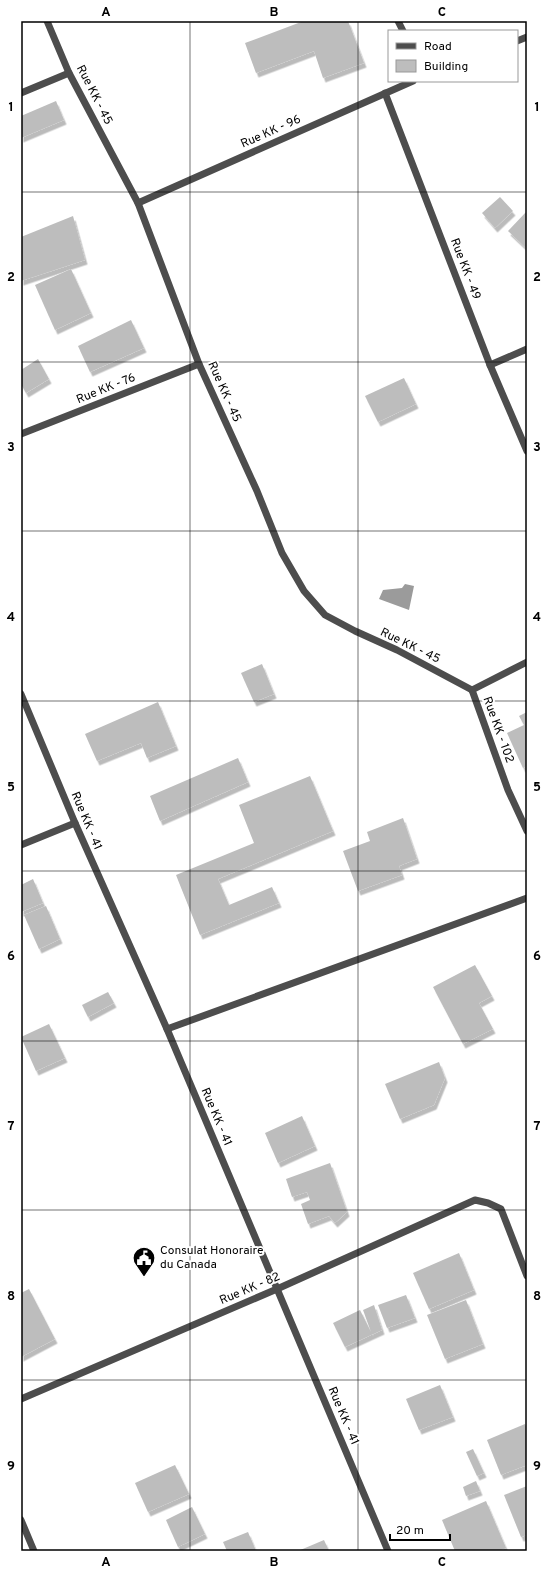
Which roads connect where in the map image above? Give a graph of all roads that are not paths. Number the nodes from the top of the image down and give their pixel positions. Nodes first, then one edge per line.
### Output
1 (47, 21) edge
2 (398, 21) edge
3 (402, 30) edge
4 (69, 73) junction
5 (410, 82) edge
6 (21, 93) edge
7 (385, 93) junction
8 (138, 203) junction
9 (527, 349) edge
10 (199, 364) junction
11 (490, 365) junction
12 (21, 434) edge
13 (527, 451) edge
14 (527, 662) edge
15 (472, 690) junction
16 (21, 694) edge
17 (75, 823) junction
18 (527, 831) edge
19 (21, 845) edge
20 (527, 898) edge
21 (167, 1029) junction
22 (527, 1276) edge
23 (277, 1289) junction
24 (21, 1399) edge
25 (21, 1520) edge
26 (34, 1551) edge
27 (388, 1551) edge

1 - 4 street, Rue KK - 45
2 - 3 street
4 - 6 street
4 - 8 street, Rue KK - 45
5 - 7 street, Rue KK - 96
7 - 8 street, Rue KK - 96
7 - 11 street, Rue KK - 49
8 - 10 street, Rue KK - 45
9 - 11 street
10 - 12 street, Rue KK - 76
10 - 15 street, Rue KK - 45
11 - 13 street, Rue KK - 49
14 - 15 street, Rue KK - 102
15 - 18 street, Rue KK - 102
16 - 17 street, Rue KK - 41
17 - 19 street
17 - 21 street, Rue KK - 41
20 - 21 street
21 - 23 street, Rue KK - 41
22 - 23 street, Rue KK - 82
23 - 24 street, Rue KK - 82
23 - 27 street, Rue KK - 41
25 - 26 street

